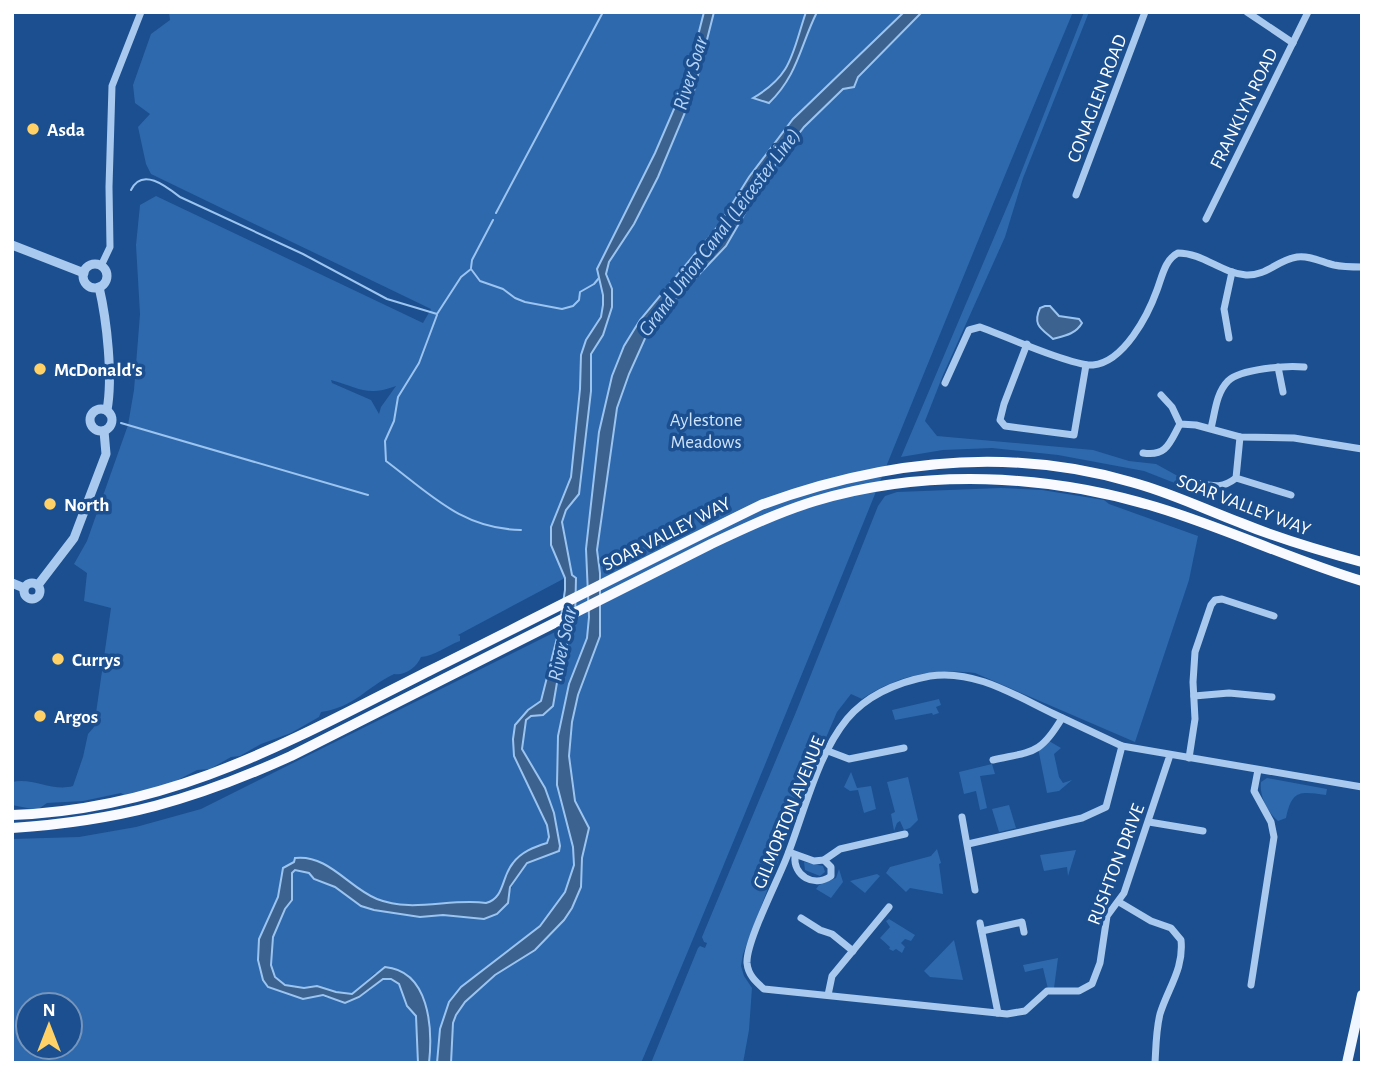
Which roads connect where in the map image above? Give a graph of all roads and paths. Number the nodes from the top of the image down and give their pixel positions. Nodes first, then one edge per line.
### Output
1 (141, 12) edge
2 (1145, 12) edge
3 (1247, 12) edge
4 (1308, 12) edge
5 (1293, 43) junction
6 (1076, 195) dead end
7 (1206, 219) dead end
8 (12, 245) edge
9 (101, 266) junction
10 (1362, 267) edge
11 (83, 272) junction
12 (1232, 272) junction
13 (99, 287) junction
14 (1229, 338) dead end
15 (1027, 344) junction
16 (1086, 365) junction
17 (1278, 367) junction
18 (1304, 367) dead end
19 (945, 383) dead end
20 (1283, 392) dead end
21 (1161, 395) dead end
22 (107, 411) junction
23 (1180, 424) junction
24 (1211, 428) junction
25 (104, 430) junction
26 (1240, 437) junction
27 (1362, 449) edge
28 (1143, 453) dead end
29 (1236, 478) junction
30 (1196, 483) dead end
31 (1291, 495) dead end
32 (1362, 562) edge
33 (1362, 581) edge
34 (12, 583) edge
35 (38, 585) junction
36 (24, 587) junction
37 (1274, 616) dead end
38 (1194, 696) junction
39 (1272, 696) dead end
40 (1062, 718) junction
41 (1122, 746) junction
42 (904, 748) dead end
43 (828, 751) junction
44 (1170, 755) junction
45 (1189, 758) junction
46 (993, 760) dead end
47 (1258, 770) junction
48 (1362, 787) edge
49 (12, 815) edge
50 (962, 817) dead end
51 (1149, 822) junction
52 (12, 828) edge
53 (1203, 831) dead end
54 (905, 834) dead end
55 (968, 844) junction
56 (792, 854) junction
57 (824, 860) junction
58 (975, 890) dead end
59 (1119, 902) junction
60 (889, 907) dead end
61 (801, 918) dead end
62 (1024, 932) dead end
63 (853, 951) junction
64 (1251, 985) dead end
65 (1052, 990) joint
66 (828, 995) junction
67 (1362, 995) edge
68 (998, 1013) junction
69 (1155, 1063) edge
70 (1347, 1063) edge

1 - 9 street
2 - 6 street, CONAGLEN ROAD
3 - 5 street
4 - 5 street, FRANKLYN ROAD
5 - 7 street, FRANKLYN ROAD
8 - 11 street
9 - 11 street
9 - 13 street
10 - 12 street
11 - 13 street
12 - 14 street
12 - 16 street
13 - 22 street
15 - 16 street
15 - 16 street
15 - 19 street
17 - 18 street
17 - 20 street
17 - 24 street
21 - 23 street
22 - 25 street
22 - 25 street
23 - 24 street
23 - 28 street
24 - 26 street
25 - 35 street
26 - 27 street
26 - 29 street
29 - 30 street
29 - 31 street
32 - 49 highway, SOAR VALLEY WAY
33 - 52 highway, SOAR VALLEY WAY
34 - 36 street
35 - 36 street
35 - 36 street
37 - 38 street
38 - 39 street
38 - 45 street
40 - 41 street, GILMORTON AVENUE
40 - 43 street, GILMORTON AVENUE
40 - 46 street
41 - 44 street, GILMORTON AVENUE
41 - 55 street
42 - 43 street
43 - 56 street, GILMORTON AVENUE
44 - 45 street, GILMORTON AVENUE
44 - 51 street, RUSHTON DRIVE
45 - 47 street, GILMORTON AVENUE
47 - 48 street, GILMORTON AVENUE
47 - 64 street
50 - 55 street
51 - 53 street
51 - 59 street, RUSHTON DRIVE
54 - 57 street
55 - 58 street
56 - 57 street
56 - 57 street
56 - 66 street, GILMORTON AVENUE
59 - 65 street, RUSHTON DRIVE
59 - 69 street
60 - 63 street
61 - 63 street
62 - 68 street
63 - 66 street
65 - 68 street, GILMORTON AVENUE
66 - 68 street, GILMORTON AVENUE
67 - 70 main road

